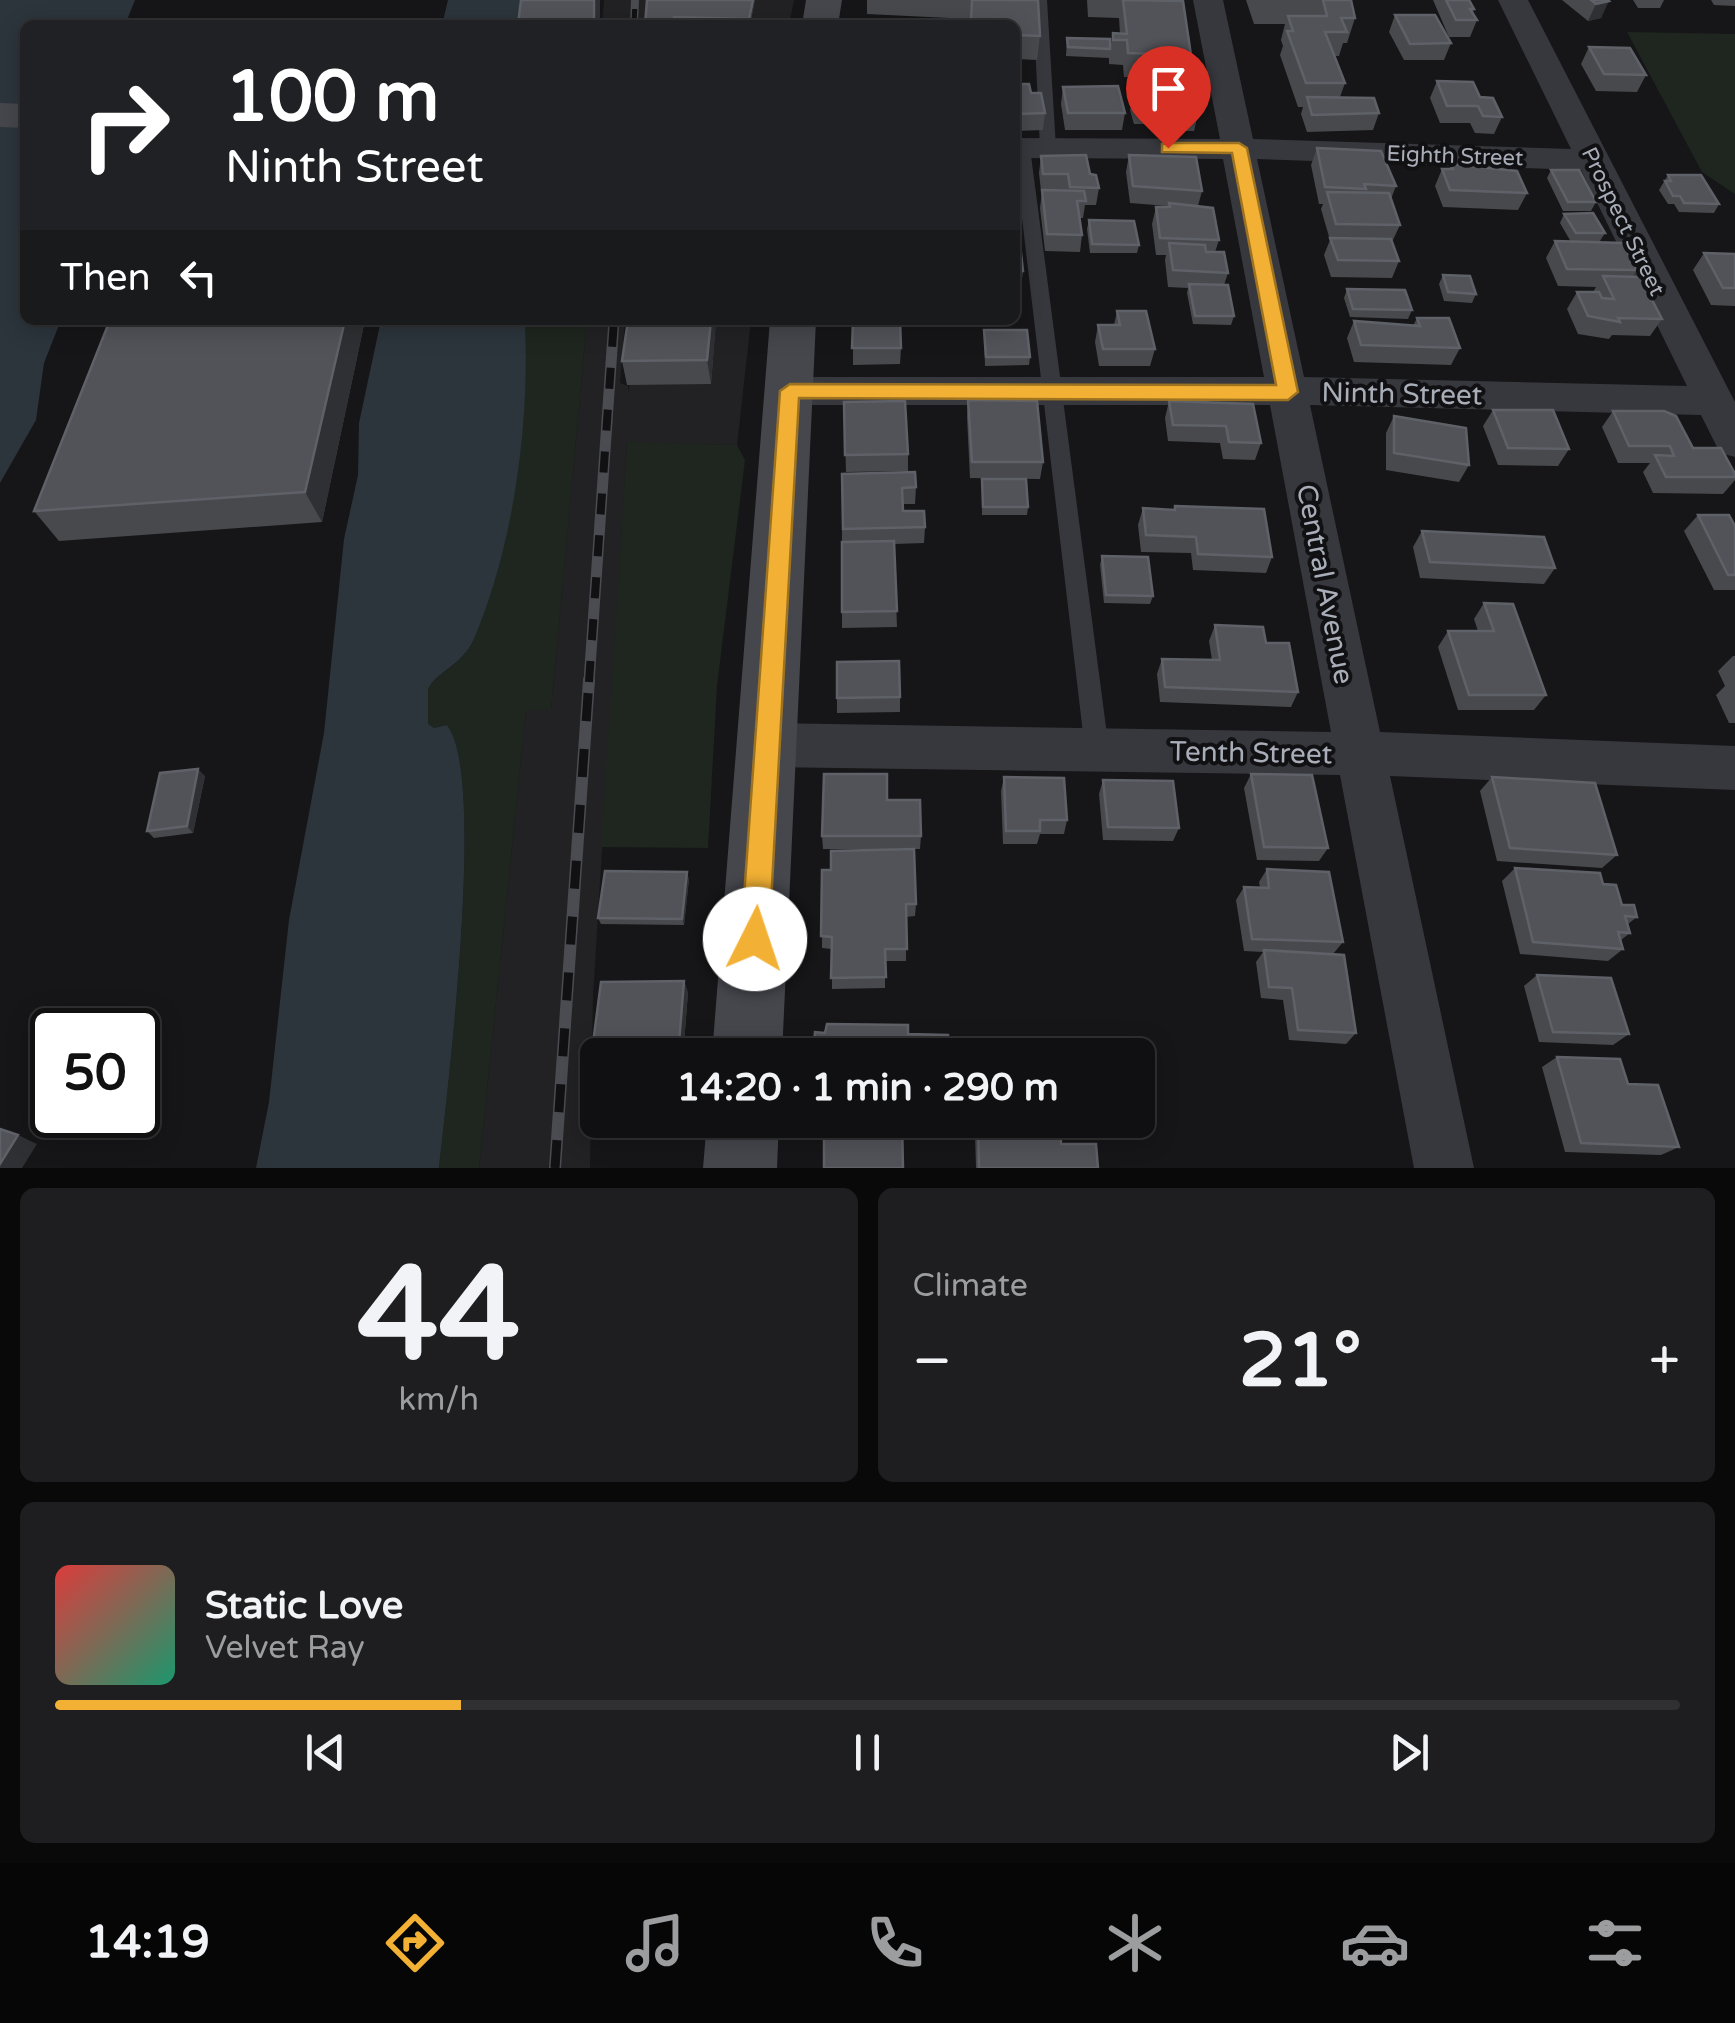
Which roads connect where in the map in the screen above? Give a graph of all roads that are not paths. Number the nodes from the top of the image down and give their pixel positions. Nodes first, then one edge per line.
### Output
1 (1040, 0) edge
2 (1208, 0) edge
3 (1514, 0) edge
4 (1028, 148) edge
5 (1239, 148) junction
6 (1595, 160) junction
7 (794, 325) edge
8 (790, 391) junction
9 (1288, 392) junction
10 (1055, 393) junction
11 (1713, 401) junction
12 (1735, 442) edge
13 (767, 745) junction
14 (1097, 750) junction
15 (1360, 754) junction
16 (1735, 768) edge
17 (749, 1038) edge
18 (742, 1138) edge
19 (740, 1168) edge
20 (1444, 1168) edge

1 - 4 lane
2 - 5 street, Central Avenue
3 - 6 street, Prospect Street
4 - 5 street, Eighth Street
4 - 10 lane
5 - 6 street, Eighth Street
5 - 9 street, Central Avenue
6 - 11 street, Prospect Street
7 - 8 main road
8 - 10 street, Ninth Street
8 - 13 main road
9 - 10 street, Ninth Street
9 - 11 street, Ninth Street
9 - 15 street, Central Avenue
10 - 14 lane
11 - 12 street, Prospect Street
13 - 14 street, Tenth Street
13 - 17 main road
14 - 15 street, Tenth Street
15 - 16 street, Tenth Street
15 - 20 street, Central Avenue
18 - 19 main road

